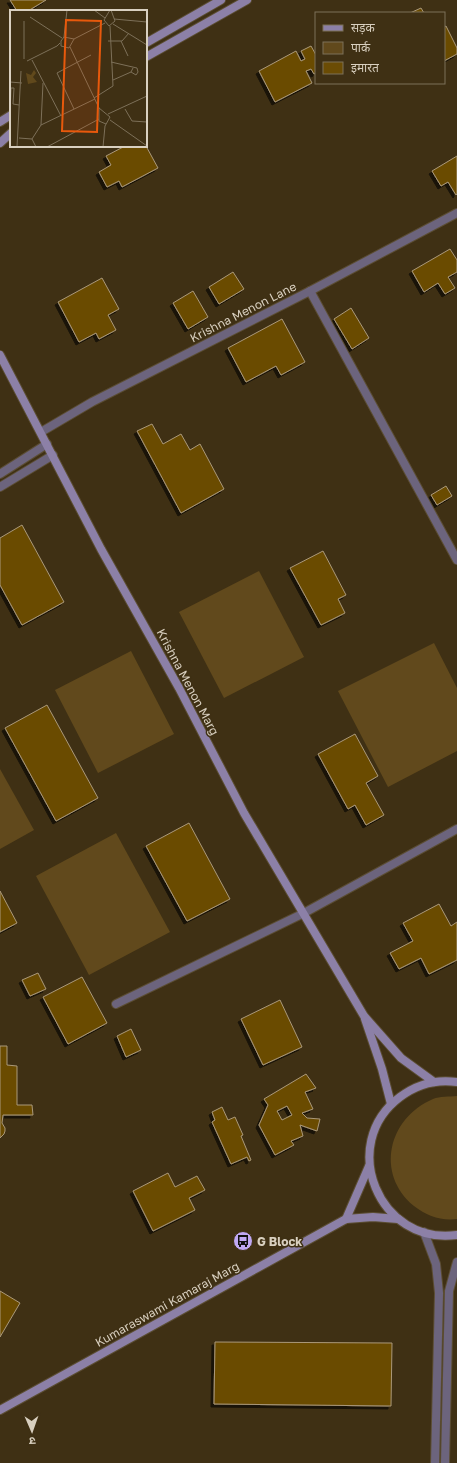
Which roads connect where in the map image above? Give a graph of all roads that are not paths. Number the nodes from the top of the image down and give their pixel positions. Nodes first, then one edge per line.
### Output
1 (221, 0) edge
2 (247, 0) edge
3 (147, 41) edge
4 (147, 56) edge
5 (10, 116) edge
6 (0, 122) edge
7 (10, 134) edge
8 (0, 143) edge
9 (457, 213) edge
10 (310, 291) junction
11 (0, 355) edge
12 (41, 432) junction
13 (47, 444) junction
14 (53, 456) junction
15 (0, 474) edge
16 (0, 487) edge
17 (457, 560) edge
18 (457, 829) edge
19 (304, 913) junction
20 (116, 1004) dead end
21 (364, 1016) junction
22 (434, 1082) junction
23 (457, 1082) edge
24 (391, 1104) junction
25 (369, 1166) junction
26 (346, 1218) junction
27 (398, 1218) junction
28 (424, 1232) junction
29 (457, 1235) edge
30 (457, 1262) edge
31 (0, 1410) edge
32 (435, 1463) edge
33 (445, 1463) edge

1 - 3 main road
2 - 4 main road
5 - 6 main road
7 - 8 main road
9 - 10 street, Krishna Menon Lane
10 - 12 street, Krishna Menon Lane
10 - 17 street
11 - 12 main road, Krishna Menon Marg
12 - 13 main road, Krishna Menon Marg
13 - 14 main road, Krishna Menon Marg
13 - 15 street
14 - 16 street
14 - 19 main road, Krishna Menon Marg
18 - 19 street
19 - 20 street
19 - 21 main road, Krishna Menon Marg
21 - 22 main road, Krishna Menon Marg
21 - 24 main road, Krishna Menon Marg
22 - 23 main road
22 - 24 main road
24 - 25 main road
25 - 26 main road
25 - 27 main road
26 - 27 main road, Kumaraswami Kamaraj Marg
26 - 31 main road, Kumaraswami Kamaraj Marg
27 - 28 main road
28 - 29 main road
28 - 32 street
30 - 33 street

